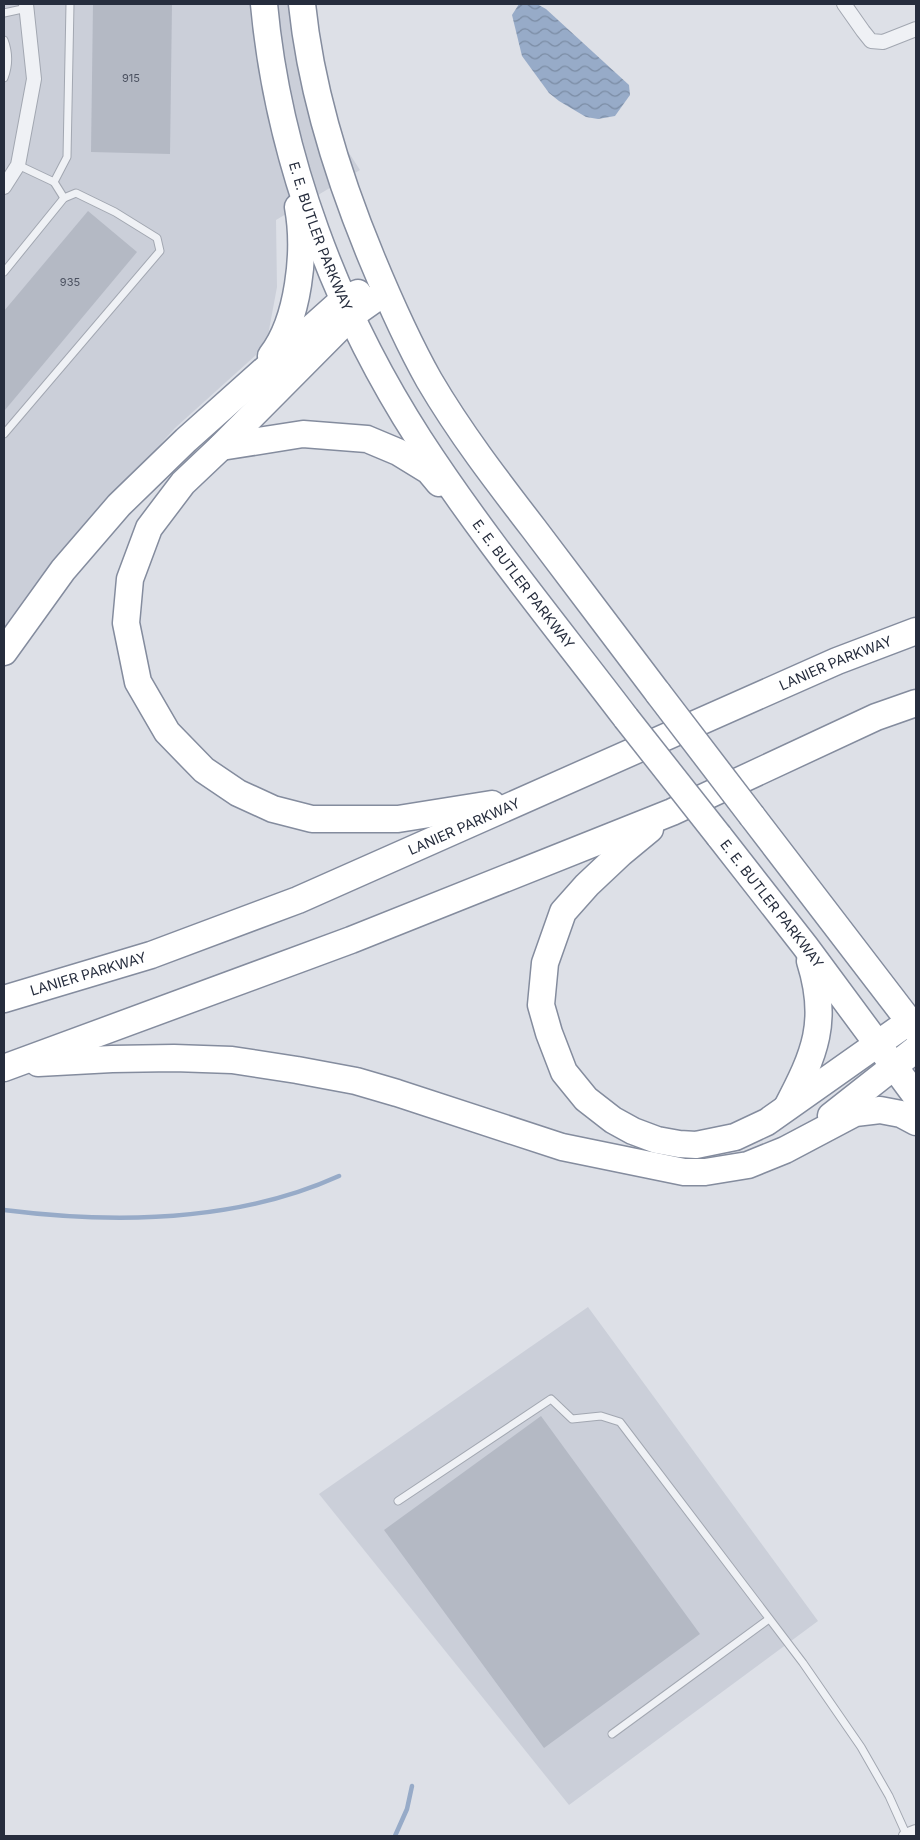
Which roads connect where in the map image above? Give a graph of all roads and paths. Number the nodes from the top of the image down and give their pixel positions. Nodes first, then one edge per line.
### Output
1 (70, 4) edge
2 (264, 4) edge
3 (302, 4) edge
4 (844, 4) edge
5 (26, 6) edge
6 (4, 13) edge
7 (915, 30) edge
8 (4, 40) edge
9 (4, 78) edge
10 (284, 127) junction
11 (18, 165) junction
12 (54, 182) junction
13 (4, 188) edge
14 (64, 198) junction
15 (4, 272) edge
16 (383, 287) junction
17 (347, 308) junction
18 (257, 376) junction
19 (4, 434) edge
20 (222, 446) junction
21 (502, 556) junction
22 (916, 631) edge
23 (4, 652) edge
24 (916, 703) edge
25 (528, 798) junction
26 (672, 812) junction
27 (805, 946) junction
28 (4, 999) edge
29 (913, 1026) edge
30 (877, 1045) junction
31 (916, 1049) edge
32 (10, 1066) edge
33 (894, 1066) junction
34 (916, 1096) edge
35 (785, 1109) junction
36 (916, 1122) edge
37 (804, 1140) junction
38 (398, 1501) dead end
39 (770, 1619) junction
40 (612, 1734) dead end
41 (916, 1832) edge
42 (906, 1836) edge

1 - 12 lane
2 - 10 highway, E. E. BUTLER PARKWAY
3 - 16 highway
4 - 7 street
5 - 6 lane
5 - 11 street
8 - 9 lane
10 - 17 highway, E. E. BUTLER PARKWAY
10 - 18 highway
11 - 12 lane
11 - 13 street
12 - 14 lane
14 - 15 lane
14 - 19 lane
16 - 17 highway
16 - 29 highway, bridge
17 - 18 highway
17 - 20 highway
17 - 21 highway, E. E. BUTLER PARKWAY
18 - 23 highway
20 - 21 highway
20 - 25 highway
21 - 27 highway, E. E. BUTLER PARKWAY, bridge
22 - 25 highway, LANIER PARKWAY
24 - 26 highway
25 - 28 highway, LANIER PARKWAY
26 - 32 highway
26 - 35 highway
27 - 30 highway, E. E. BUTLER PARKWAY
27 - 35 highway
29 - 30 highway
30 - 33 highway, E. E. BUTLER PARKWAY
30 - 35 highway
31 - 33 highway
32 - 37 highway
33 - 34 highway, E. E. BUTLER PARKWAY
33 - 37 highway
36 - 37 highway
38 - 39 lane
39 - 40 lane
39 - 42 lane
41 - 42 street

